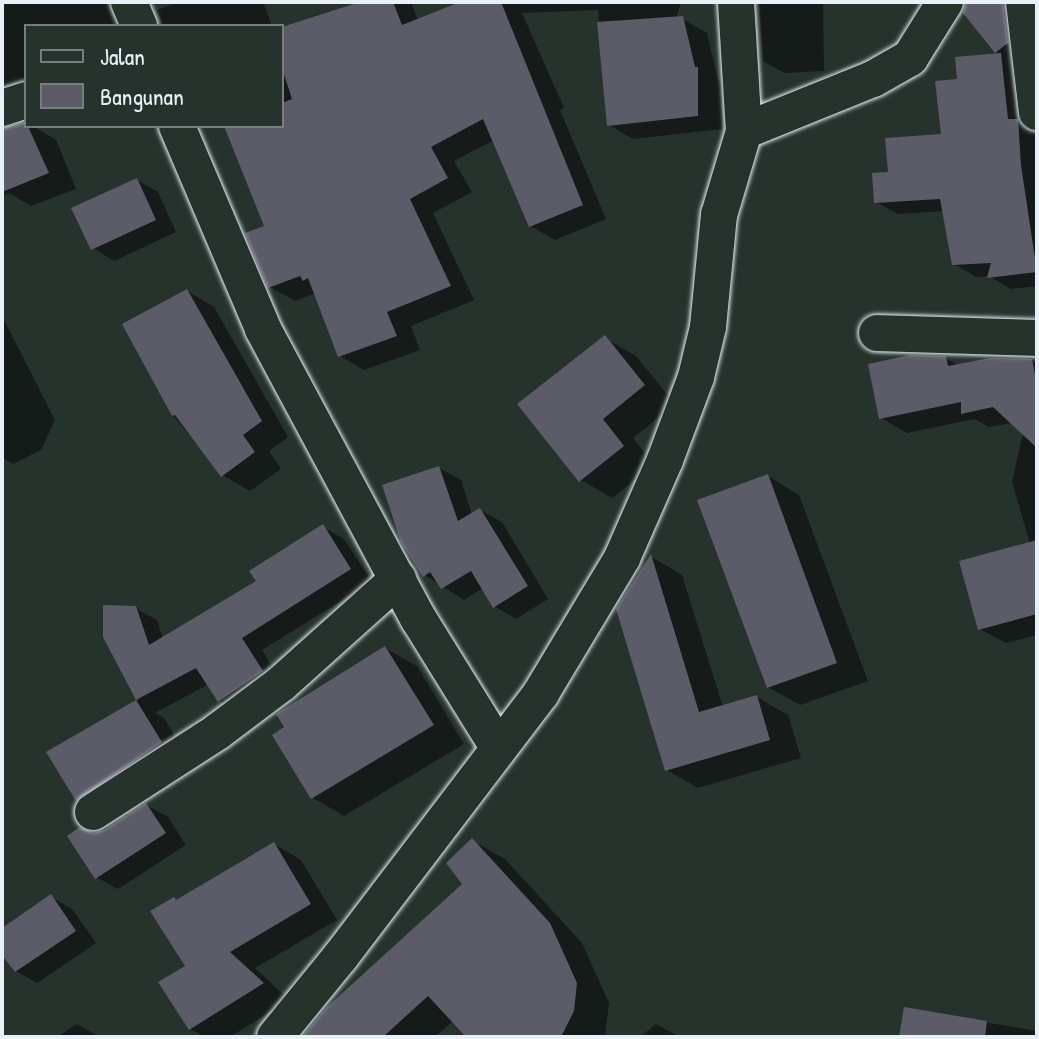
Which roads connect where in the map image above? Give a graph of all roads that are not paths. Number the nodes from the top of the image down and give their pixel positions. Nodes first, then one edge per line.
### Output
1 (129, 2) edge
2 (736, 2) edge
3 (945, 2) edge
4 (1024, 2) edge
5 (138, 24) edge
6 (24, 101) edge
7 (2, 108) edge
8 (1037, 112) edge
9 (178, 128) edge
10 (744, 131) junction
11 (877, 333) dead end
12 (1037, 338) edge
13 (398, 579) junction
14 (498, 747) junction
15 (93, 812) dead end
16 (275, 1037) edge

1 - 5 street
2 - 10 street
3 - 10 street
4 - 8 street
6 - 7 street
9 - 13 street
10 - 14 street
11 - 12 street
13 - 14 street
13 - 15 street
14 - 16 street

